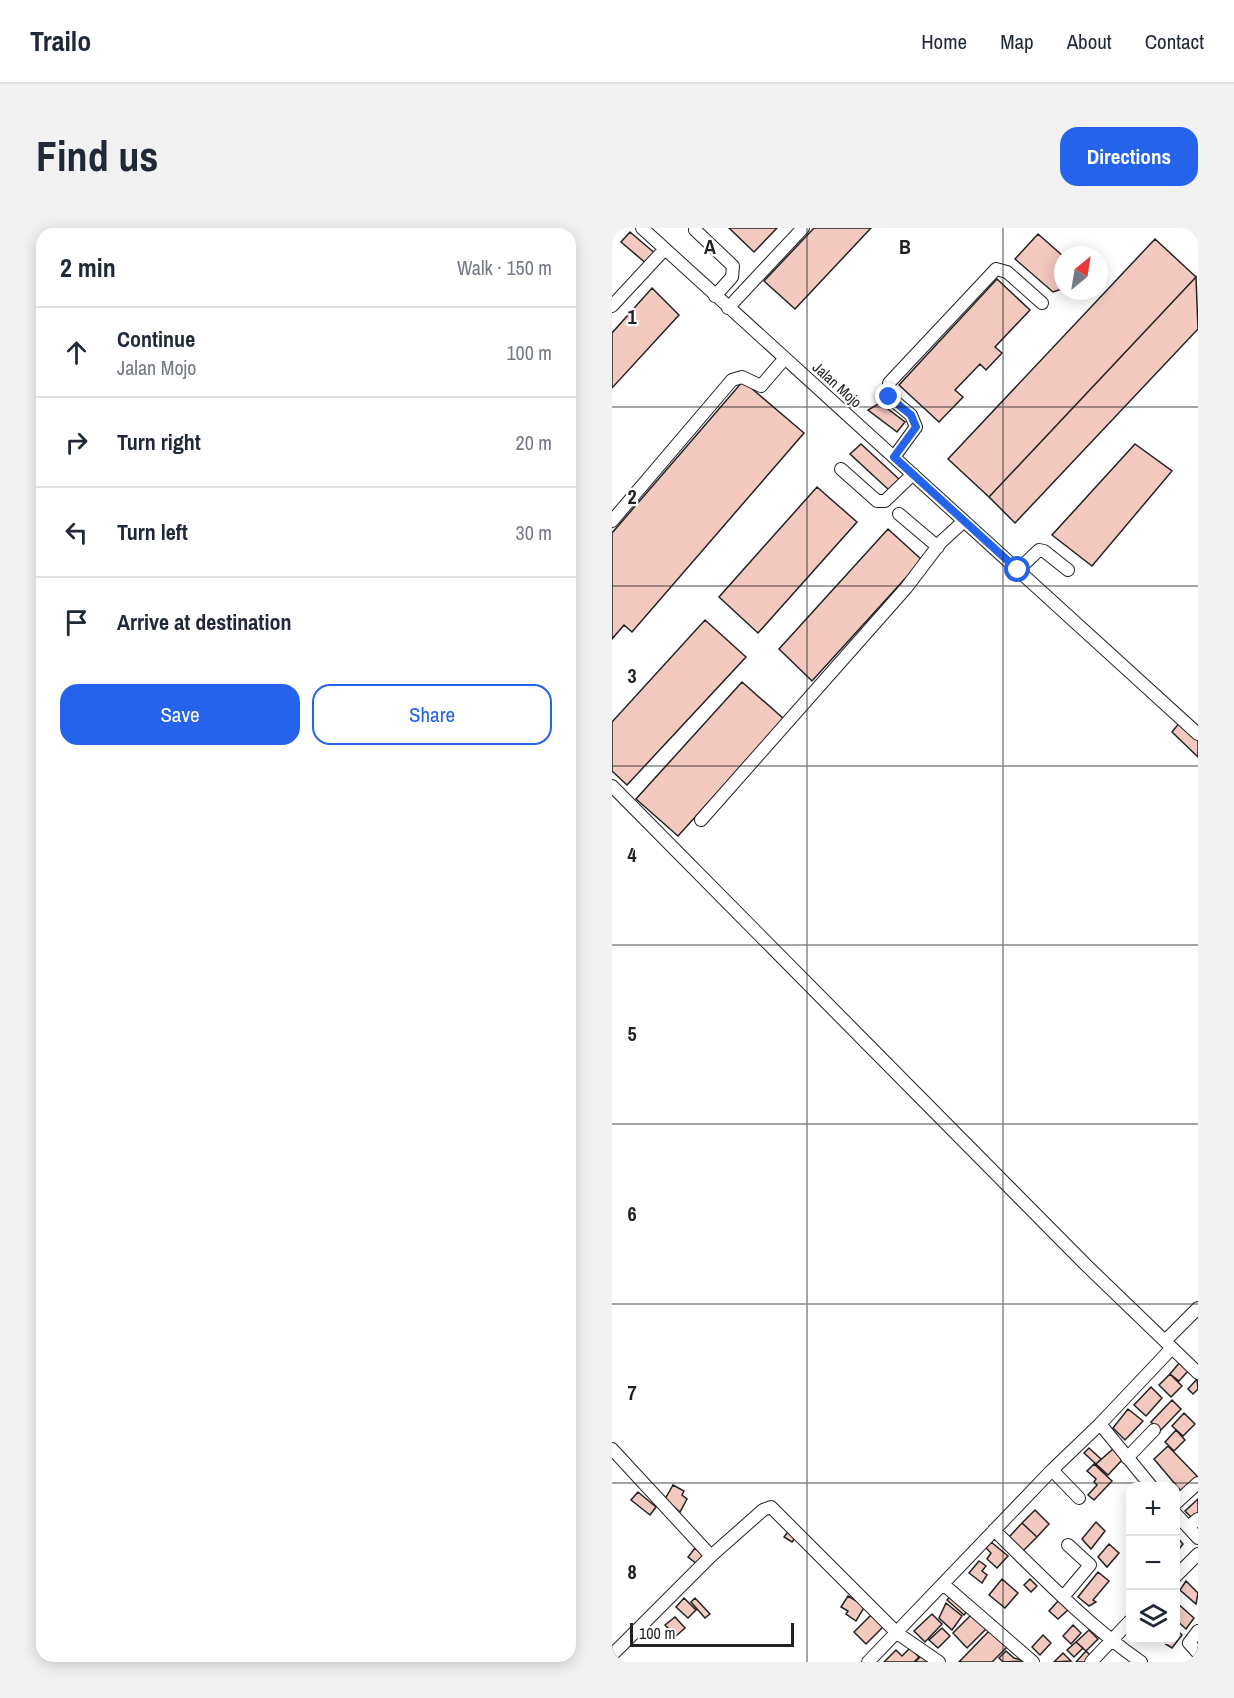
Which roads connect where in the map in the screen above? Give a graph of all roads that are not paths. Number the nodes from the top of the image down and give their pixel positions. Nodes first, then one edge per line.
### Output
1 (642, 228) edge
2 (803, 228) edge
3 (695, 230) dead end
4 (664, 249) junction
5 (715, 296) junction
6 (1042, 303) dead end
7 (612, 306) edge
8 (728, 308) junction
9 (785, 358) junction
10 (894, 457) junction
11 (841, 469) dead end
12 (913, 474) junction
13 (899, 514) dead end
14 (612, 521) edge
15 (964, 521) junction
16 (938, 547) junction
17 (1018, 570) junction
18 (1068, 570) dead end
19 (1198, 734) edge
20 (612, 786) edge
21 (701, 820) dead end
22 (1198, 1308) edge
23 (1168, 1344) junction
24 (1198, 1373) edge
25 (1100, 1424) junction
26 (1154, 1430) dead end
27 (612, 1449) edge
28 (1127, 1458) junction
29 (1052, 1470) junction
30 (1148, 1482) edge
31 (1198, 1483) edge
32 (1079, 1498) dead end
33 (1180, 1499) edge
34 (1193, 1523) edge
35 (994, 1530) junction
36 (1198, 1538) edge
37 (1068, 1545) dead end
38 (1198, 1554) edge
39 (711, 1556) junction
40 (1180, 1572) edge
41 (943, 1584) junction
42 (1063, 1597) junction
43 (1126, 1626) edge
44 (1198, 1631) edge
45 (897, 1634) junction
46 (1111, 1640) junction
47 (1198, 1653) edge
48 (612, 1655) edge
49 (868, 1662) edge
50 (939, 1662) edge
51 (1033, 1662) edge
52 (1091, 1662) edge
53 (1141, 1662) edge

1 - 4 street, Jalan Mojo
2 - 8 street
3 - 5 street
4 - 5 street, Jalan Mojo
4 - 7 street
5 - 8 street, Jalan Mojo
6 - 10 street
8 - 9 street, Jalan Mojo
9 - 10 street, Jalan Mojo
9 - 14 street
10 - 12 street, Jalan Mojo
11 - 12 street
12 - 15 street, Jalan Mojo
13 - 16 street
15 - 16 street
15 - 17 street, Jalan Mojo
16 - 21 street
17 - 18 street
17 - 19 street, Jalan Mojo
20 - 23 street
22 - 23 street
23 - 24 street
23 - 25 street
25 - 28 street
25 - 29 street
26 - 28 street
27 - 39 street
28 - 30 street
29 - 32 street
29 - 35 street
31 - 33 street
34 - 36 street
35 - 41 street
35 - 42 street
37 - 42 street
38 - 40 street
39 - 45 street
39 - 48 street
41 - 45 street
41 - 51 street
42 - 46 street
43 - 46 street
44 - 47 street
45 - 49 street
45 - 50 street
46 - 52 street
46 - 53 street

